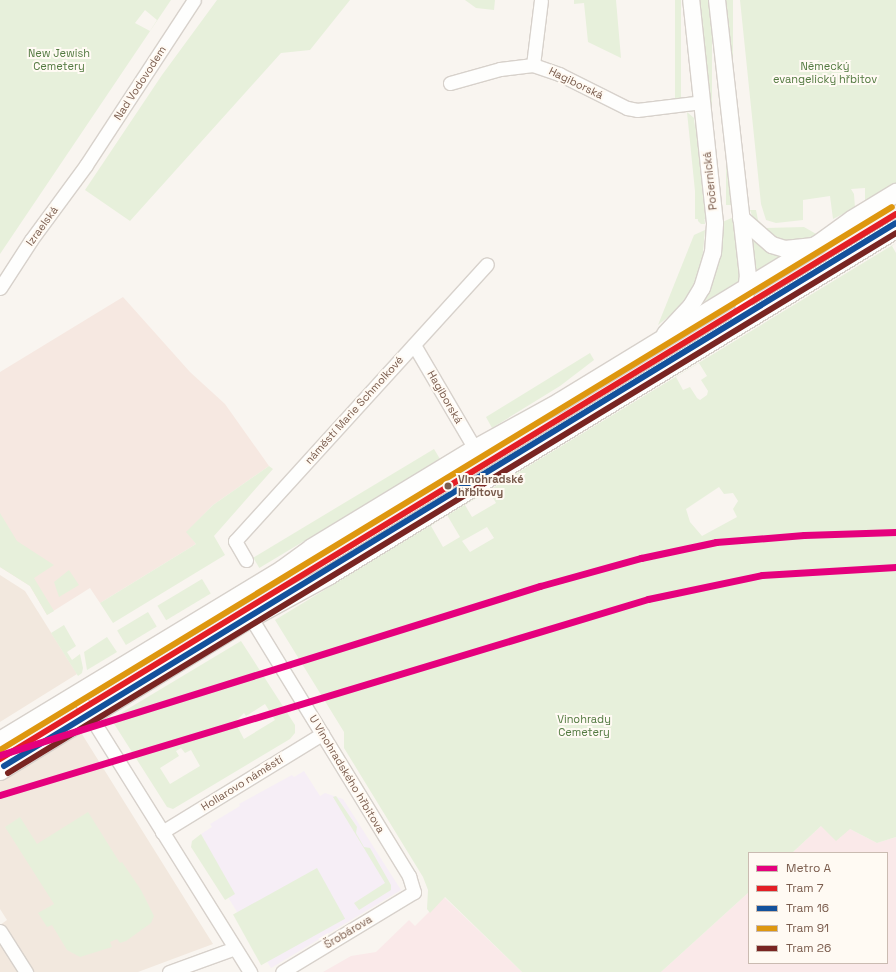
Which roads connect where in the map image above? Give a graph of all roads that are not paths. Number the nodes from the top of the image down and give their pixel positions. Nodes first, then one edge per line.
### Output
1 (194, 0) edge
2 (541, 0) edge
3 (691, 0) edge
4 (717, 0) edge
5 (533, 65) junction
6 (450, 83) dead end
7 (702, 102) junction
8 (86, 165) joint
9 (896, 193) edge
10 (740, 218) junction
11 (896, 229) edge
12 (816, 246) junction
13 (487, 264) dead end
14 (0, 288) edge
15 (747, 288) junction
16 (738, 325) junction
17 (655, 344) junction
18 (414, 345) junction
19 (475, 449) junction
20 (246, 560) dead end
21 (251, 618) junction
22 (77, 695) junction
23 (90, 716) junction
24 (322, 734) junction
25 (0, 741) edge
26 (0, 771) edge
27 (162, 832) junction
28 (414, 892) joint
29 (0, 931) edge
30 (235, 948) junction
31 (26, 972) edge
32 (169, 972) edge
33 (250, 972) edge
34 (282, 972) edge

1 - 8 street, Nad Vodovodem
2 - 5 street
3 - 7 street, Počernická
4 - 10 street
5 - 6 street, Hagiborská
5 - 7 street, Hagiborská
7 - 17 street, Počernická
8 - 14 street, Izraelská
9 - 12 main road
10 - 12 street
10 - 15 street
11 - 16 main road
12 - 15 main road
13 - 18 street, náměstí Marie Schmolkové
15 - 16 street
15 - 17 main road
16 - 21 main road
17 - 19 main road
18 - 19 street, Hagiborská
18 - 20 street, náměstí Marie Schmolkové
19 - 22 main road
21 - 23 main road
21 - 24 street, U Vinohradského hřbitova
22 - 23 street
22 - 25 main road
23 - 26 main road
23 - 27 street
24 - 27 street, Hollarovo náměstí
24 - 28 street, U Vinohradského hřbitova
27 - 30 street
28 - 34 street, Šrobárova
29 - 31 street
30 - 32 street
30 - 33 street

